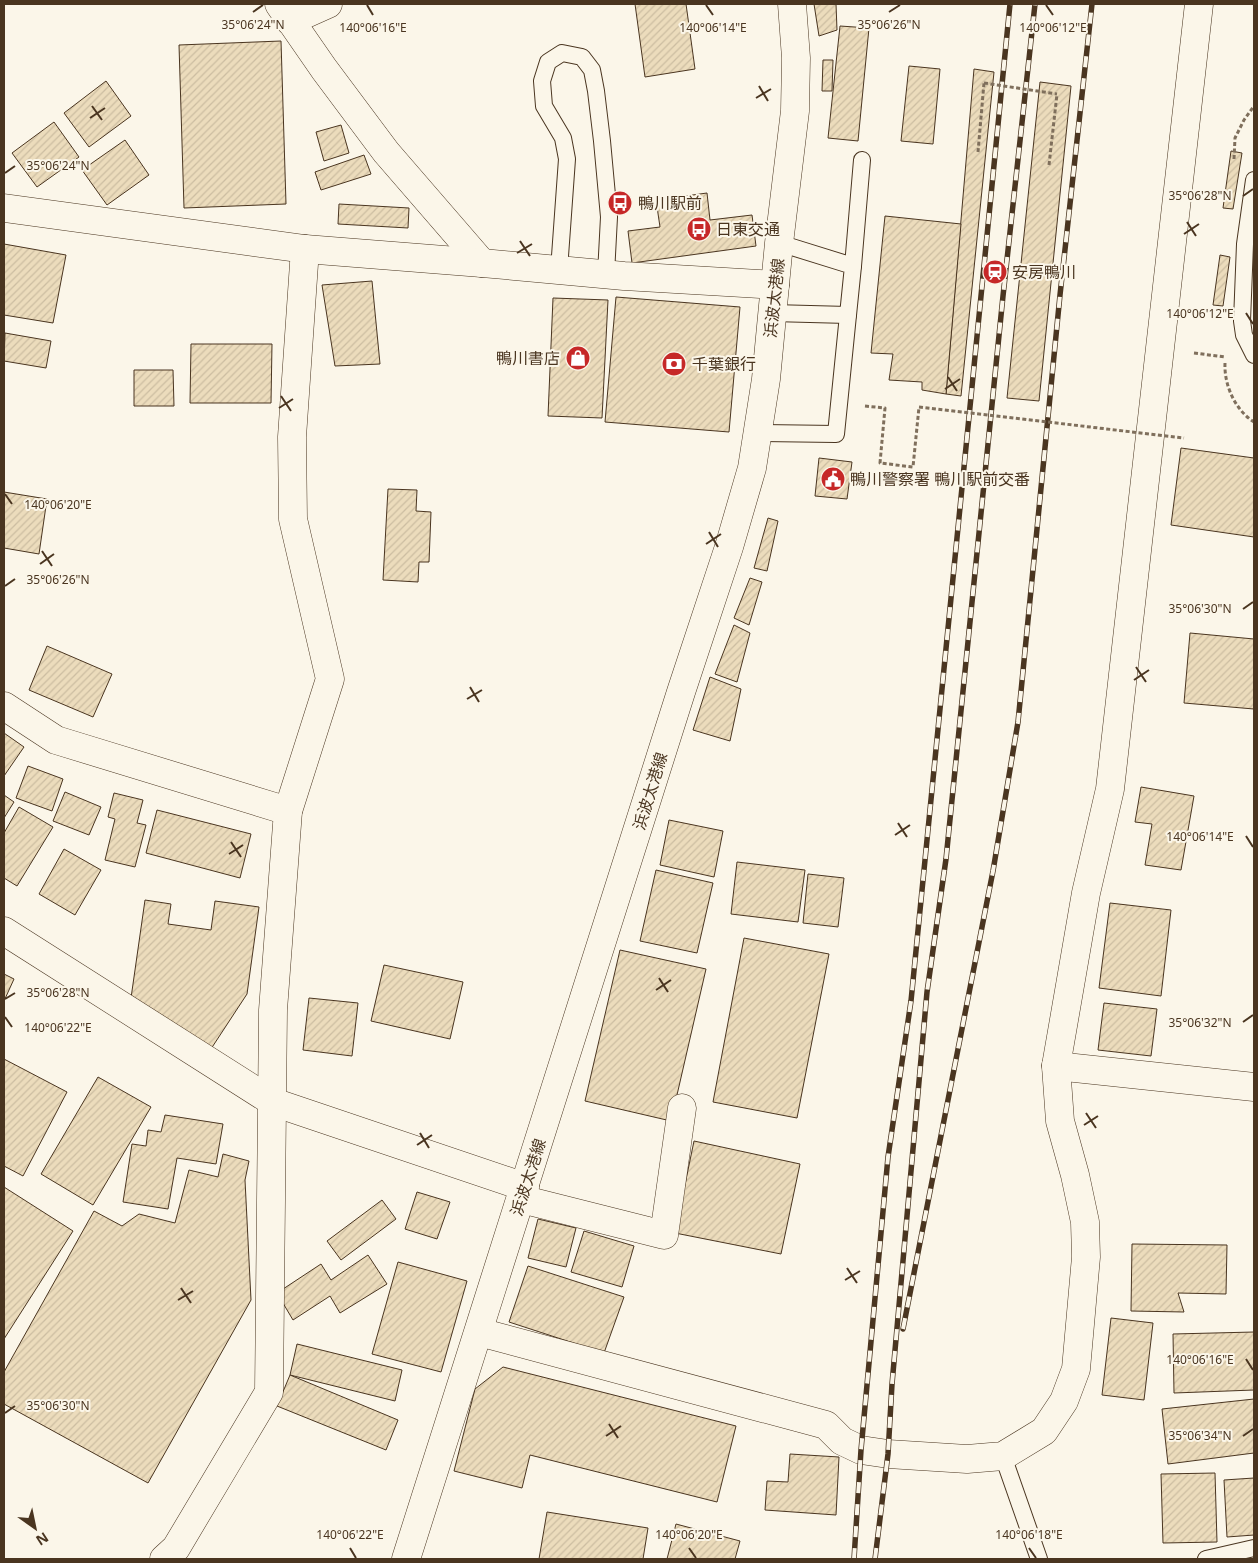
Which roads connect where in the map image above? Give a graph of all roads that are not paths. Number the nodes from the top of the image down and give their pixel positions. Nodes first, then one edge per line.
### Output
1 (328, 4) edge
2 (792, 4) edge
3 (1199, 4) edge
4 (285, 12) edge
5 (862, 160) dead end
6 (1254, 180) edge
7 (4, 208) edge
8 (779, 243) junction
9 (305, 249) junction
10 (482, 263) junction
11 (852, 266) junction
12 (559, 270) junction
13 (606, 274) junction
14 (775, 285) junction
15 (772, 313) junction
16 (848, 315) junction
17 (1254, 355) edge
18 (758, 433) junction
19 (4, 706) edge
20 (288, 811) junction
21 (4, 931) edge
22 (1056, 1066) junction
23 (1254, 1088) edge
24 (273, 1102) junction
25 (682, 1108) dead end
26 (523, 1193) junction
27 (479, 1332) junction
28 (1004, 1456) junction
29 (1254, 1548) edge
30 (164, 1559) edge
31 (406, 1559) edge
32 (1039, 1559) edge
33 (1206, 1559) edge

1 - 4 street
2 - 8 street, 浜波太港線
3 - 22 street
4 - 10 street
5 - 11 lane
6 - 17 lane
7 - 9 street
8 - 11 lane
8 - 14 street, 浜波太港線
9 - 10 street
9 - 20 street
10 - 12 street
11 - 16 lane
12 - 13 street
12 - 13 lane
13 - 14 street
14 - 15 street, 浜波太港線
15 - 16 lane
15 - 18 street, 浜波太港線
16 - 18 lane
18 - 26 street, 浜波太港線
19 - 20 street
20 - 24 street
21 - 24 street
22 - 23 street
22 - 28 street
24 - 26 street
24 - 30 street
25 - 26 street
26 - 27 street, 浜波太港線
27 - 28 street
27 - 31 street, 浜波太港線
28 - 32 lane
29 - 33 lane

